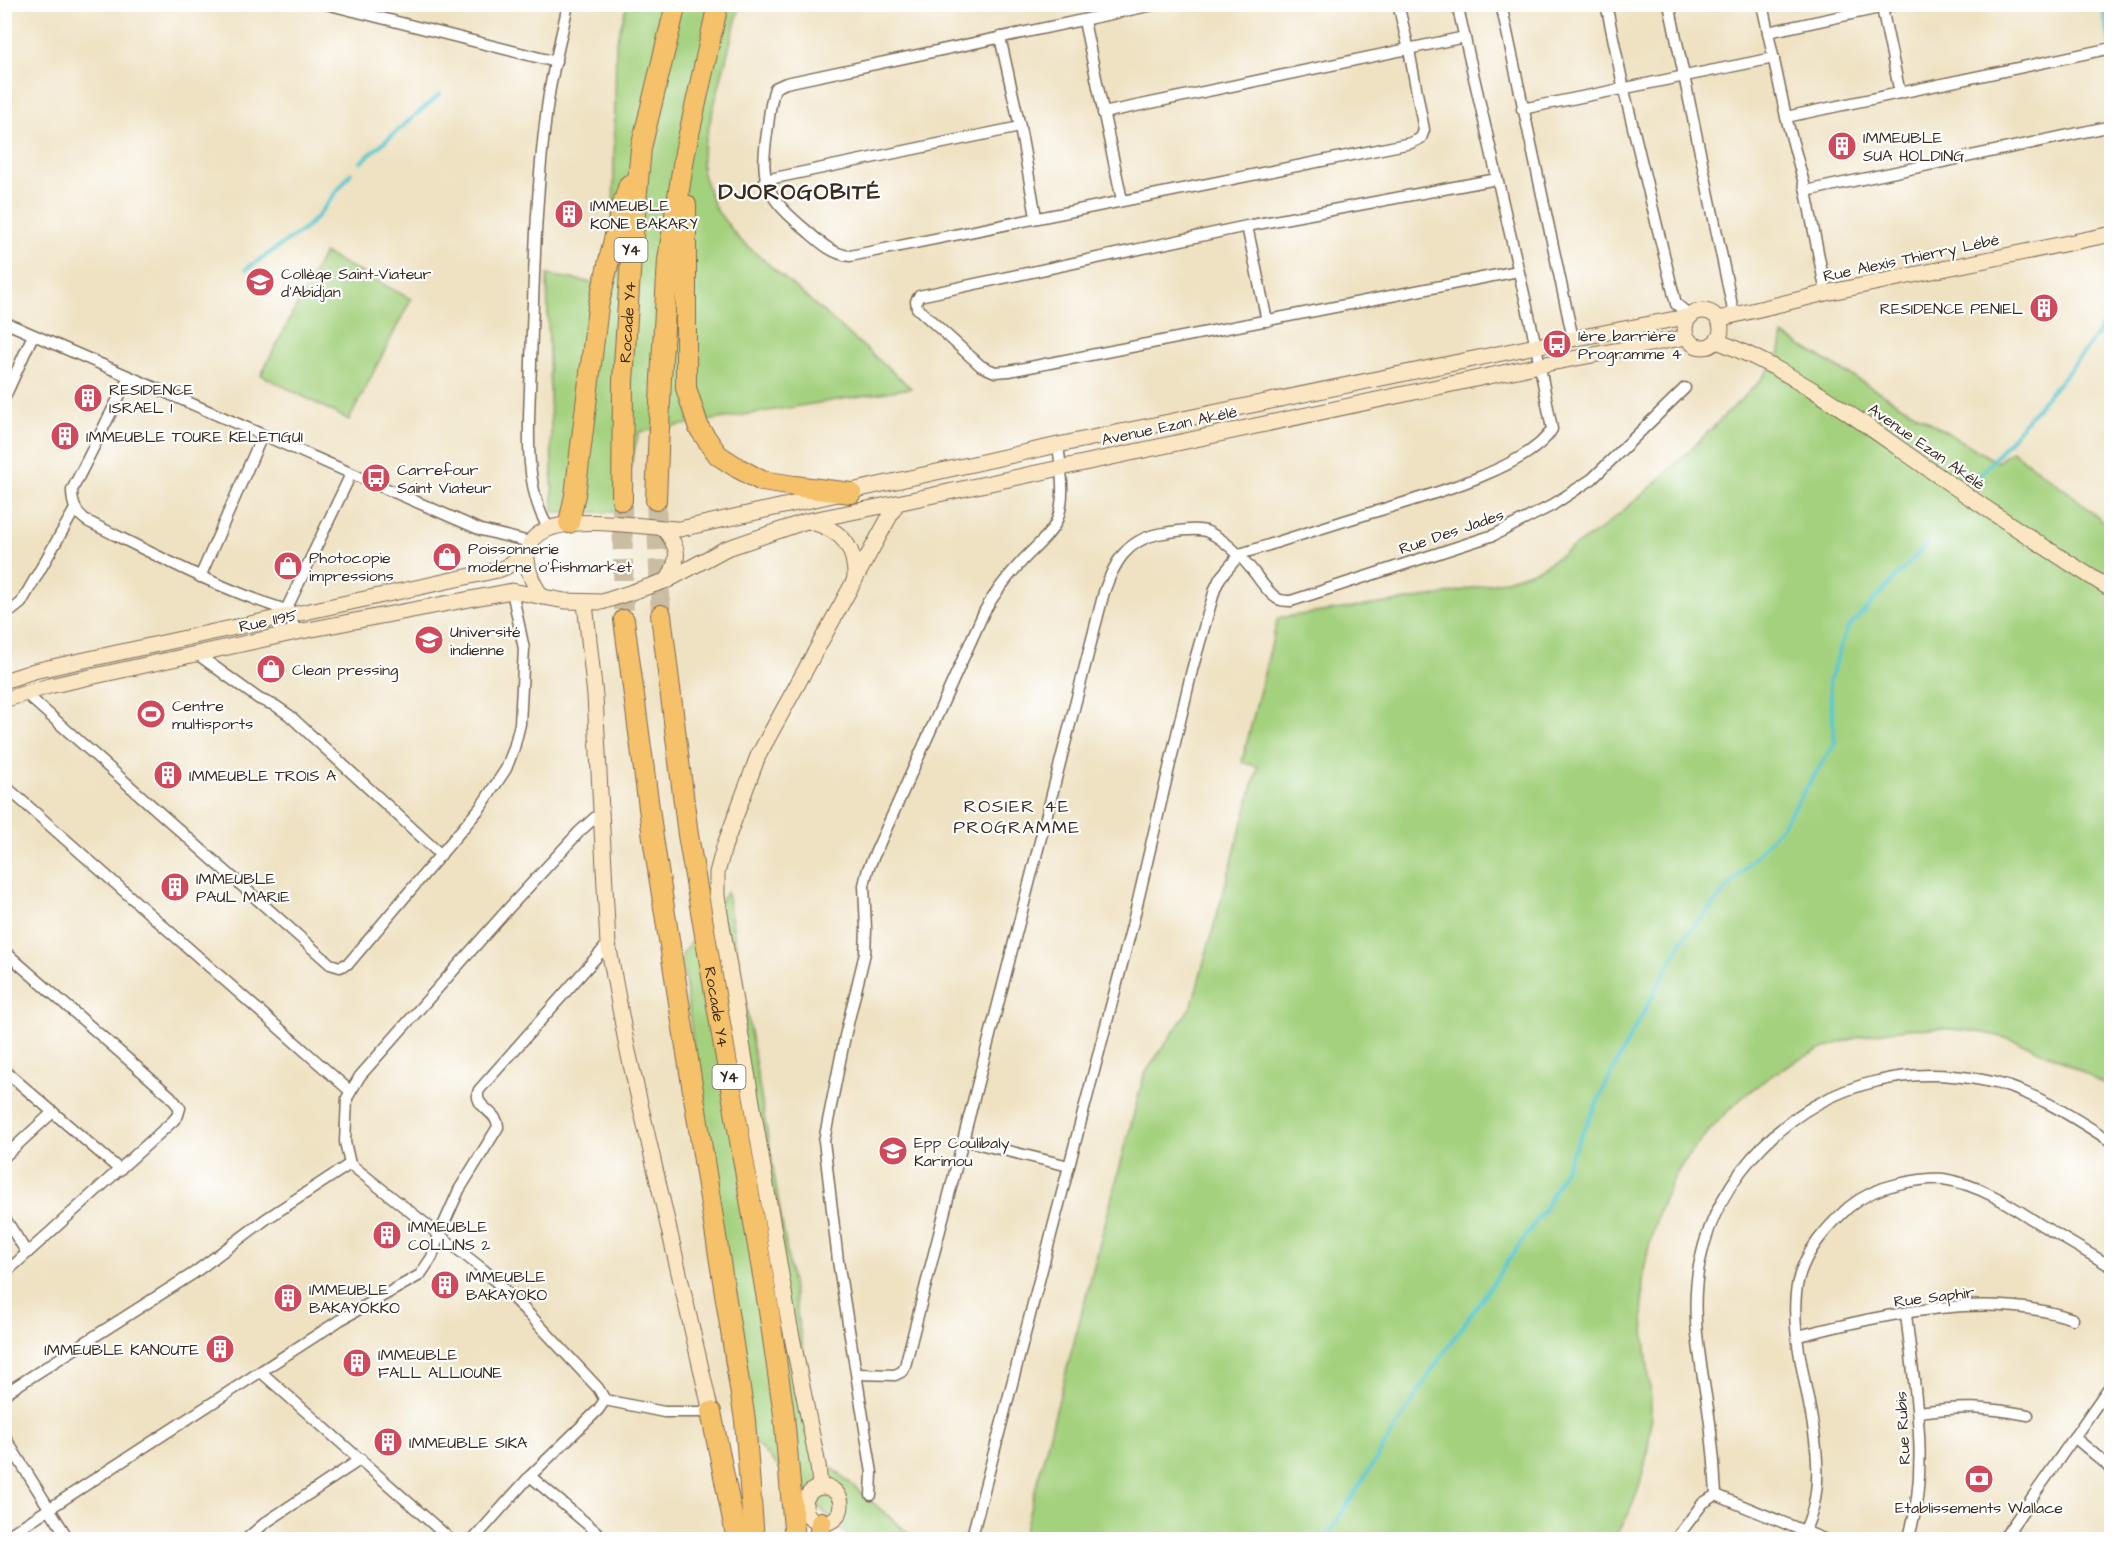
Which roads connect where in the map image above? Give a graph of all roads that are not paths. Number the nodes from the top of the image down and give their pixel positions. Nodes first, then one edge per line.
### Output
1 (326, 4) edge
2 (568, 4) edge
3 (676, 4) edge
4 (718, 4) edge
5 (1158, 4) edge
6 (1398, 4) edge
7 (1457, 4) edge
8 (1501, 4) edge
9 (1606, 4) edge
10 (1669, 4) edge
11 (1762, 4) edge
12 (1898, 4) edge
13 (1882, 8) junction
14 (1083, 21) junction
15 (1768, 32) junction
16 (1000, 37) junction
17 (1465, 37) junction
18 (2112, 48) edge
19 (1409, 50) junction
20 (1774, 58) junction
21 (556, 62) junction
22 (1684, 77) junction
23 (1624, 90) junction
24 (1900, 93) junction
25 (1522, 109) junction
26 (1103, 113) junction
27 (1786, 117) junction
28 (2112, 126) edge
29 (1020, 127) junction
30 (641, 148) junction
31 (685, 152) junction
32 (1497, 178) junction
33 (765, 180) junction
34 (1806, 191) junction
35 (1122, 200) junction
36 (1036, 217) junction
37 (1247, 226) junction
38 (2112, 234) edge
39 (1518, 272) junction
40 (1826, 293) junction
41 (1734, 315) junction
42 (1691, 316) junction
43 (1718, 319) junction
44 (1267, 321) junction
45 (4, 322) edge
46 (33, 335) junction
47 (1687, 337) junction
48 (1573, 339) junction
49 (1717, 341) junction
50 (1536, 346) junction
51 (1540, 364) junction
52 (129, 377) junction
53 (1685, 388) dead end
54 (4, 399) edge
55 (262, 436) junction
56 (1058, 446) junction
57 (1061, 467) junction
58 (351, 474) junction
59 (851, 493) junction
60 (622, 500) tunnel mouth
61 (656, 500) tunnel mouth
62 (897, 504) junction
63 (75, 510) junction
64 (807, 521) junction
65 (568, 523) junction
66 (548, 527) junction
67 (664, 529) junction
68 (529, 547) junction
69 (1240, 554) junction
70 (200, 577) junction
71 (668, 580) junction
72 (855, 580) junction
73 (2112, 590) edge
74 (513, 591) junction
75 (542, 597) junction
76 (585, 603) junction
77 (4, 612) edge
78 (288, 613) junction
79 (661, 615) tunnel mouth
80 (624, 620) tunnel mouth
81 (297, 632) junction
82 (197, 654) junction
83 (4, 681) edge
84 (25, 693) junction
85 (4, 700) edge
86 (4, 785) edge
87 (599, 814) junction
88 (441, 855) junction
89 (608, 944) junction
90 (4, 951) edge
91 (4, 1070) edge
92 (350, 1091) junction
93 (53, 1112) junction
94 (963, 1140) junction
95 (2112, 1142) edge
96 (4, 1157) edge
97 (350, 1164) junction
98 (1069, 1166) junction
99 (120, 1170) junction
100 (4, 1217) edge
101 (439, 1235) junction
102 (27, 1253) junction
103 (2112, 1267) edge
104 (4, 1274) edge
105 (1906, 1314) junction
106 (2073, 1319) dead end
107 (1798, 1336) junction
108 (261, 1372) junction
109 (857, 1374) junction
110 (2112, 1383) edge
111 (4, 1394) edge
112 (605, 1400) junction
113 (711, 1412) junction
114 (1918, 1412) junction
115 (2028, 1415) dead end
116 (4, 1436) edge
117 (2074, 1437) junction
118 (361, 1459) junction
119 (2112, 1472) edge
120 (530, 1476) junction
121 (820, 1487) junction
122 (871, 1495) dead end
123 (1716, 1495) junction
124 (50, 1508) junction
125 (820, 1531) edge
126 (1802, 1536) edge
127 (2008, 1536) edge
128 (4, 1538) edge
129 (69, 1539) edge
130 (245, 1539) edge
131 (451, 1539) edge
132 (473, 1539) edge
133 (606, 1539) edge
134 (737, 1539) edge
135 (754, 1539) edge
136 (795, 1539) edge
137 (971, 1539) edge
138 (1675, 1539) edge
139 (1826, 1539) edge
140 (1908, 1539) edge

1 - 21 street
2 - 21 street
3 - 30 highway, Rocade Y4 / Y4
4 - 31 highway, Y4
5 - 14 street
6 - 19 street
7 - 17 street
8 - 25 street
9 - 23 street
10 - 22 street
11 - 15 street
12 - 13 street
13 - 15 street
13 - 24 street
14 - 16 street
14 - 26 street
15 - 20 street
16 - 29 street
16 - 33 street
17 - 19 street
17 - 32 street
18 - 24 street
19 - 26 street
19 - 35 street
20 - 22 street
20 - 27 street
21 - 66 street
22 - 23 street
22 - 41 street
23 - 25 street
23 - 42 street
24 - 27 street
25 - 48 street
26 - 35 street
27 - 34 street
28 - 34 street
29 - 33 street
29 - 36 street
30 - 60 highway, Rocade Y4 / Y4
30 - 65 highway
31 - 59 highway
31 - 61 highway, Y4
32 - 37 street
32 - 39 street
33 - 36 street
34 - 40 street
35 - 36 street
37 - 44 street
37 - 44 street
38 - 40 main road, Rue Alexis Thierry Lébé
39 - 44 street
39 - 50 street
40 - 41 main road, Rue Alexis Thierry Lébé
41 - 43 main road, Rue Alexis Thierry Lébé
42 - 43 main road
42 - 47 main road
42 - 48 main road, Avenue Ezan Akélé
43 - 49 main road
45 - 46 street
46 - 52 street
46 - 54 street
47 - 49 main road
47 - 51 main road, Avenue Ezan Akélé
48 - 50 main road, Avenue Ezan Akélé
49 - 73 main road, Avenue Ezan Akélé
50 - 51 street
50 - 56 main road, Avenue Ezan Akélé
51 - 57 main road, Avenue Ezan Akélé
51 - 69 street
52 - 55 street
52 - 63 street
53 - 69 street, Rue Des Jades
55 - 58 street
55 - 70 street
56 - 57 street
56 - 59 main road, Avenue Ezan Akélé
57 - 62 main road, Avenue Ezan Akélé
57 - 109 street
58 - 68 street
58 - 78 street
59 - 67 main road, Avenue Ezan Akélé
62 - 64 main road, Avenue Ezan Akélé
62 - 72 main road
63 - 70 street
63 - 77 street
64 - 71 main road, Avenue Ezan Akélé
64 - 72 main road
65 - 66 main road, Rue I195
65 - 67 main road, Rue I195
66 - 68 main road, Rue I195
67 - 71 main road
68 - 75 main road
68 - 78 main road, Rue I195
69 - 94 street, Rue Des Jades
69 - 98 street
70 - 78 street
71 - 76 main road, Rue I195
72 - 121 main road
74 - 75 main road, Rue I195
74 - 81 main road, Rue I195
74 - 88 street
75 - 76 main road, Rue I195
76 - 87 main road
78 - 81 street
78 - 83 main road, Rue I195
79 - 136 highway, Rocade Y4 / Y4
80 - 135 highway, Y4
81 - 82 main road, Rue I195
82 - 84 main road, Rue I195
82 - 88 street
84 - 85 main road, Rue I195
84 - 88 street
86 - 92 street
87 - 89 main road
87 - 92 street
89 - 101 street
89 - 113 main road
90 - 99 street
91 - 93 street
92 - 97 street
93 - 96 street
93 - 99 street
94 - 98 street
94 - 109 street, Rue Des Jades
95 - 123 street
97 - 101 street
97 - 111 street
98 - 137 street
99 - 102 street
100 - 102 street
101 - 108 street
101 - 112 street
102 - 104 street
103 - 107 street
105 - 106 street, Rue Saphir
105 - 107 street, Rue Saphir
105 - 114 street, Rue Rubis
107 - 126 street
108 - 118 street
108 - 124 street
109 - 122 street
110 - 117 street
112 - 113 street
112 - 120 street
113 - 134 highway
114 - 115 street
114 - 140 street, Rue Rubis
116 - 124 street
117 - 119 street
117 - 127 street
118 - 130 street
118 - 131 street
120 - 132 street
120 - 133 street
121 - 125 main road
121 - 125 main road
123 - 126 street
123 - 138 street
124 - 128 street
124 - 129 street
126 - 139 street

